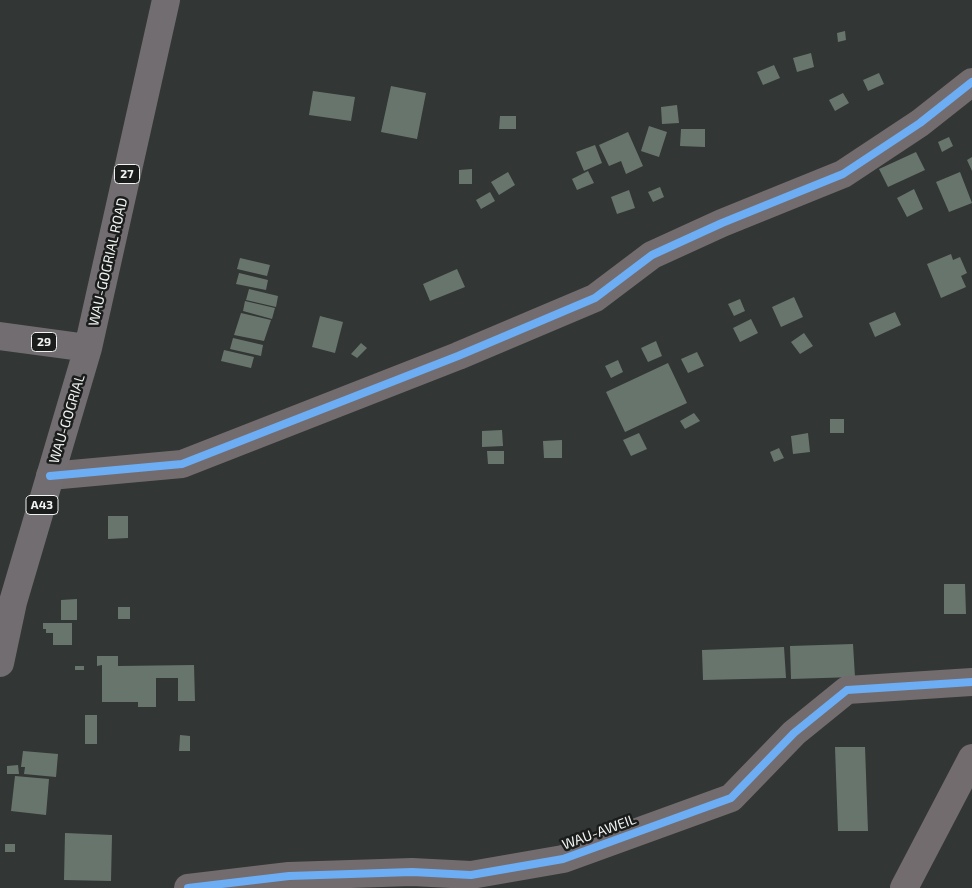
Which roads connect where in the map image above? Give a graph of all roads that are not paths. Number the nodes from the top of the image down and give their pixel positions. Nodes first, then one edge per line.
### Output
1 (166, 0) edge
2 (972, 82) edge
3 (0, 336) edge
4 (88, 348) junction
5 (50, 476) junction
6 (0, 664) edge
7 (972, 682) edge
8 (972, 758) edge
9 (188, 888) edge
10 (904, 888) edge

1 - 4 main road, WAU-GOGRIAL ROAD / 27
2 - 5 street
3 - 4 main road, 29
4 - 5 main road, WAU-GOGRIAL / A43
5 - 6 main road, WAU-GOGRIAL / A43
7 - 9 street, WAU-AWEIL
8 - 10 street

